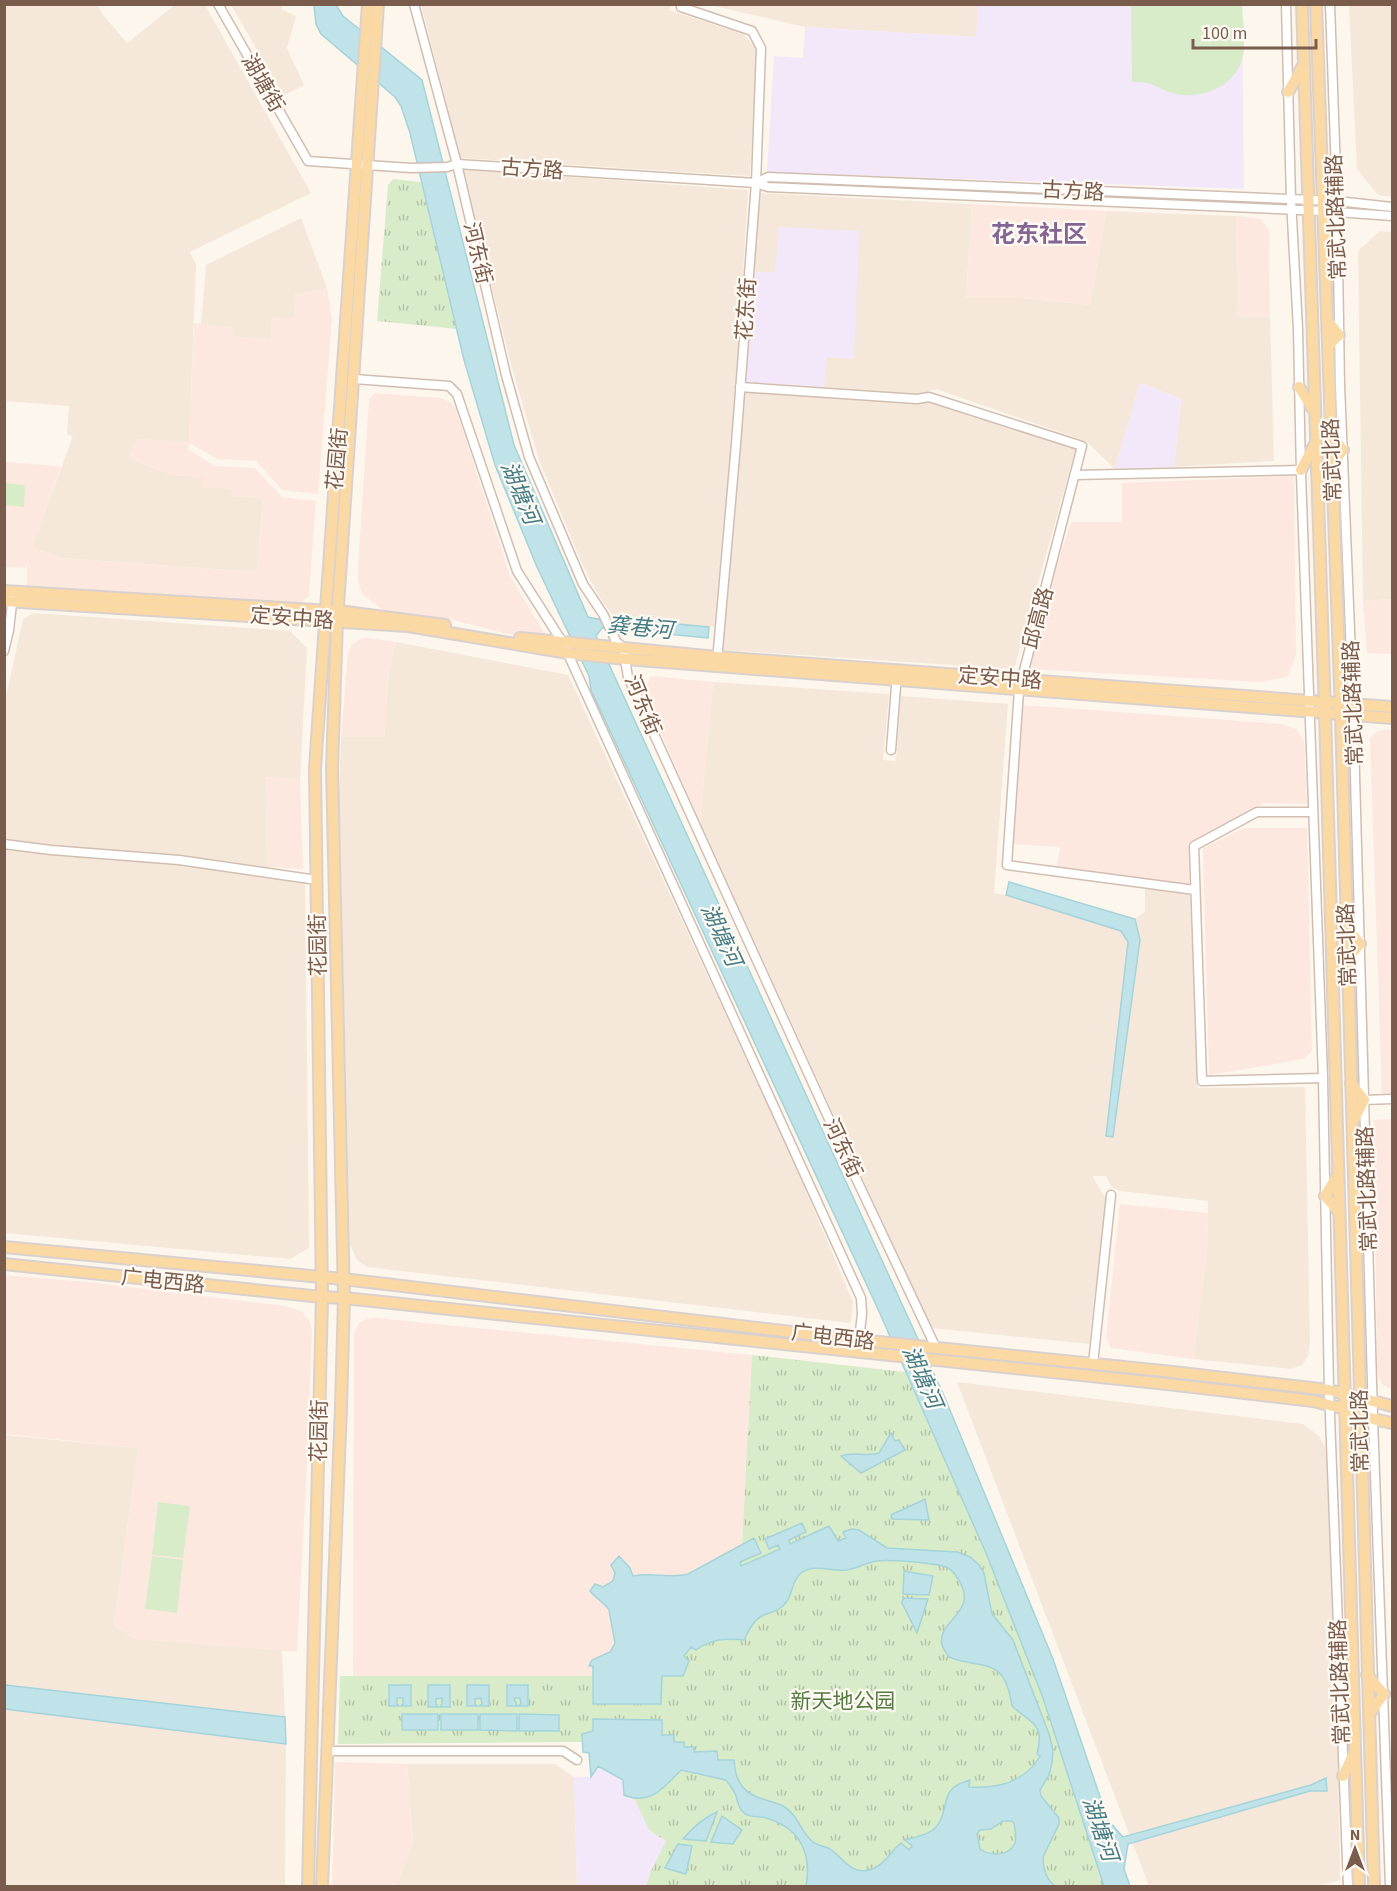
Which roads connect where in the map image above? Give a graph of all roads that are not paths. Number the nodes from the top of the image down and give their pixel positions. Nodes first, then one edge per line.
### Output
1 (218, 4) edge
2 (368, 4) edge
3 (378, 4) edge
4 (414, 4) edge
5 (681, 4) edge
6 (1286, 4) edge
7 (1302, 4) edge
8 (1317, 4) edge
9 (1330, 4) edge
10 (371, 24) junction
11 (1304, 66) junction
12 (1288, 92) junction
13 (308, 161) joint
14 (363, 164) junction
15 (457, 164) junction
16 (756, 183) junction
17 (1337, 201) junction
18 (1291, 205) junction
19 (1308, 206) junction
20 (1323, 206) junction
21 (1392, 207) edge
22 (1337, 211) junction
23 (1392, 216) edge
24 (1327, 320) junction
25 (1339, 334) junction
26 (1328, 346) junction
27 (354, 379) junction
28 (741, 387) junction
29 (1299, 387) junction
30 (1315, 412) junction
31 (1331, 435) junction
32 (1316, 442) junction
33 (1342, 450) junction
34 (1332, 464) junction
35 (1301, 470) junction
36 (1075, 475) junction
37 (8, 596) edge
38 (324, 616) junction
39 (337, 616) junction
40 (570, 649) junction
41 (4, 651) edge
42 (617, 651) junction
43 (717, 661) junction
44 (897, 675) junction
45 (1021, 685) junction
46 (1310, 706) junction
47 (1325, 707) junction
48 (1392, 707) edge
49 (1341, 708) junction
50 (1354, 709) junction
51 (1392, 718) edge
52 (891, 750) dead end
53 (1314, 812) junction
54 (4, 844) edge
55 (317, 880) junction
56 (1195, 890) junction
57 (1347, 928) junction
58 (1360, 944) junction
59 (1347, 959) junction
60 (1323, 1078) junction
61 (1351, 1084) junction
62 (1392, 1099) edge
63 (1364, 1100) junction
64 (1352, 1124) junction
65 (1338, 1175) junction
66 (1111, 1195) dead end
67 (1325, 1196) junction
68 (1339, 1212) junction
69 (4, 1247) edge
70 (4, 1264) edge
71 (322, 1277) junction
72 (343, 1280) junction
73 (322, 1297) junction
74 (344, 1298) junction
75 (859, 1340) junction
76 (930, 1347) junction
77 (1093, 1364) junction
78 (1329, 1390) junction
79 (1344, 1394) junction
80 (1360, 1398) junction
81 (1373, 1402) junction
82 (1330, 1405) junction
83 (1392, 1406) edge
84 (1345, 1409) junction
85 (1360, 1414) junction
86 (1373, 1419) junction
87 (1392, 1423) edge
88 (1367, 1675) junction
89 (1384, 1694) junction
90 (1369, 1714) junction
91 (328, 1751) junction
92 (1355, 1752) junction
93 (577, 1760) dead end
94 (1343, 1776) junction
95 (308, 1887) edge
96 (322, 1887) edge
97 (1348, 1887) edge
98 (1359, 1887) edge
99 (1374, 1887) edge
100 (1389, 1887) edge

1 - 13 street, 湖塘街
2 - 10 main road, 花园街
3 - 10 main road, 花园街
4 - 15 street, 河东街
5 - 16 street, 花东街
6 - 12 street, 常武北路辅路
7 - 11 main road, 常武北路
8 - 20 main road, 常武北路
9 - 17 street, 常武北路辅路
10 - 14 main road, 花园街
11 - 12 main road
11 - 19 main road, 常武北路
12 - 18 street, 常武北路辅路
13 - 14 street, 古方路
14 - 15 street, 古方路
14 - 27 main road, 花园街
14 - 38 main road, 花园街
15 - 16 street, 古方路
15 - 42 street, 河东街
16 - 18 street, 古方路
16 - 28 street, 花东街
17 - 20 street, 古方路
17 - 21 street, 古方路
17 - 22 street, 常武北路辅路
18 - 19 street, 古方路
18 - 29 street, 常武北路辅路
19 - 20 street, 古方路
19 - 30 main road, 常武北路
20 - 22 street, 古方路
20 - 24 main road, 常武北路
22 - 23 street, 古方路
22 - 25 street, 常武北路辅路
24 - 25 main road
24 - 26 main road, 常武北路
25 - 26 main road
25 - 33 street, 常武北路辅路
26 - 31 main road, 常武北路
27 - 39 main road, 花园街
27 - 40 street
28 - 36 street, 邱高路
28 - 43 street, 花东街
29 - 30 main road
29 - 35 street, 常武北路辅路
30 - 32 main road, 常武北路
31 - 33 main road
31 - 34 main road, 常武北路
32 - 35 main road
32 - 47 main road, 常武北路
33 - 34 main road
33 - 50 street, 常武北路辅路
34 - 49 main road, 常武北路
35 - 36 street
35 - 46 street, 常武北路辅路
36 - 45 street, 邱高路
37 - 38 main road, 定安中路
37 - 41 street
38 - 39 main road, 定安中路
38 - 55 main road, 花园街
39 - 40 main road, 定安中路
39 - 72 main road, 花园街
40 - 42 main road, 定安中路
40 - 75 street
42 - 43 main road, 定安中路
42 - 76 street, 河东街
43 - 44 main road, 定安中路
44 - 45 main road, 定安中路
44 - 52 street
45 - 46 main road, 定安中路
45 - 56 street, 邱高路
46 - 47 main road, 定安中路
46 - 53 street, 常武北路辅路
47 - 49 main road, 定安中路
47 - 65 main road, 常武北路
48 - 50 main road, 定安中路
49 - 50 main road, 定安中路
49 - 57 main road, 常武北路
50 - 51 main road, 定安中路
50 - 58 street, 常武北路辅路
53 - 56 street
53 - 60 street, 常武北路辅路
54 - 55 street
55 - 71 main road, 花园街
56 - 60 street
57 - 58 main road
57 - 59 main road, 常武北路
58 - 59 main road
58 - 63 street, 常武北路辅路
59 - 61 main road, 常武北路
60 - 67 street, 常武北路辅路
61 - 63 main road
61 - 64 main road, 常武北路
62 - 63 street
63 - 64 main road
63 - 81 street, 常武北路辅路
64 - 80 main road, 常武北路
65 - 67 main road
65 - 68 main road, 常武北路
66 - 77 street
67 - 68 main road
67 - 78 street, 常武北路辅路
68 - 79 main road, 常武北路
69 - 71 main road, 广电西路
70 - 73 main road, 广电西路
71 - 72 main road, 广电西路
71 - 73 main road, 花园街
72 - 74 main road, 花园街
72 - 75 main road, 广电西路
73 - 74 main road, 广电西路
73 - 95 main road, 花园街
74 - 82 main road, 广电西路
74 - 91 main road, 花园街
75 - 76 main road, 广电西路
76 - 77 main road, 广电西路
77 - 78 main road, 广电西路
78 - 79 main road, 广电西路
78 - 82 street, 常武北路辅路
79 - 80 main road, 广电西路
79 - 84 main road, 常武北路
80 - 81 main road, 广电西路
80 - 85 main road, 常武北路
81 - 83 main road, 广电西路
81 - 86 street, 常武北路辅路
82 - 84 main road, 广电西路
82 - 94 street, 常武北路辅路
84 - 85 main road, 广电西路
84 - 92 main road, 常武北路
85 - 86 main road, 广电西路
85 - 88 main road, 常武北路
86 - 87 main road
86 - 89 street, 常武北路辅路
88 - 89 main road
88 - 90 main road, 常武北路
89 - 90 main road
89 - 100 street, 常武北路辅路
90 - 99 main road, 常武北路
91 - 93 street
91 - 96 main road, 花园街
92 - 94 main road
92 - 98 main road, 常武北路
94 - 97 street, 常武北路辅路

